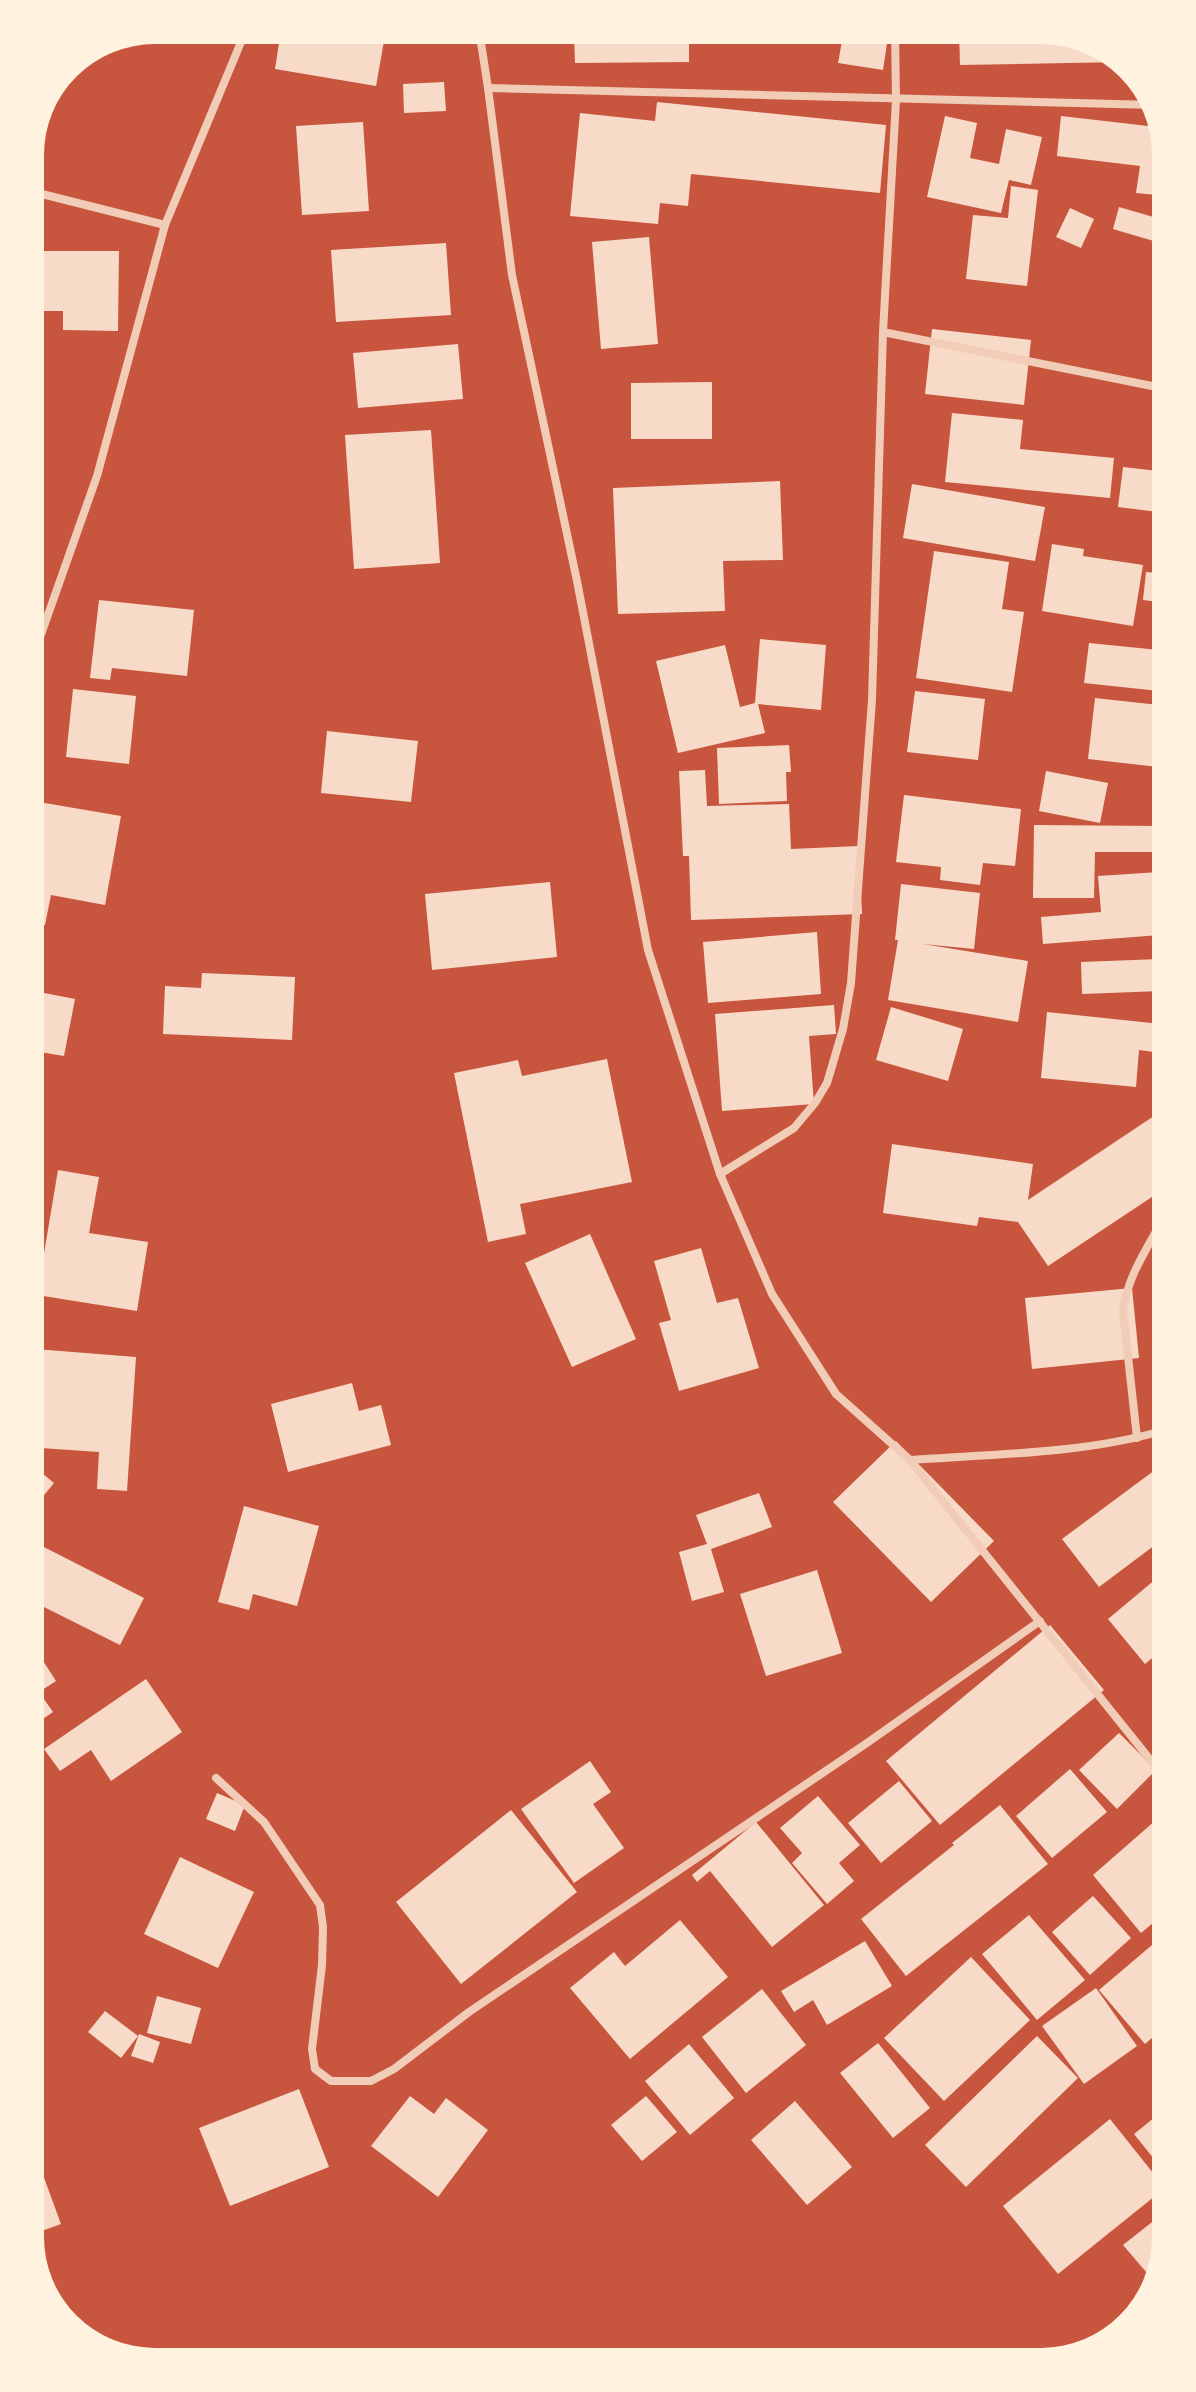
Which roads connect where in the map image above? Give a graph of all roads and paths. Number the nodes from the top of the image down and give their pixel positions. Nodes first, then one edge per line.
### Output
1 (240, 44) edge
2 (481, 44) edge
3 (895, 44) edge
4 (488, 88) junction
5 (896, 100) junction
6 (1140, 105) edge
7 (44, 195) edge
8 (165, 225) junction
9 (883, 332) junction
10 (1152, 385) edge
11 (44, 626) edge
12 (720, 1174) junction
13 (1152, 1239) edge
14 (1152, 1434) edge
15 (1137, 1438) junction
16 (910, 1460) junction
17 (1040, 1621) junction
18 (1152, 1762) edge
19 (216, 1778) dead end

1 - 8 street
2 - 4 street
3 - 5 street
4 - 5 street
4 - 12 street
5 - 6 street
5 - 9 street
7 - 8 street
8 - 11 street
9 - 10 street
9 - 12 street
12 - 16 street
13 - 15 street
14 - 15 street
15 - 16 street
16 - 17 street
17 - 18 street
17 - 19 street

